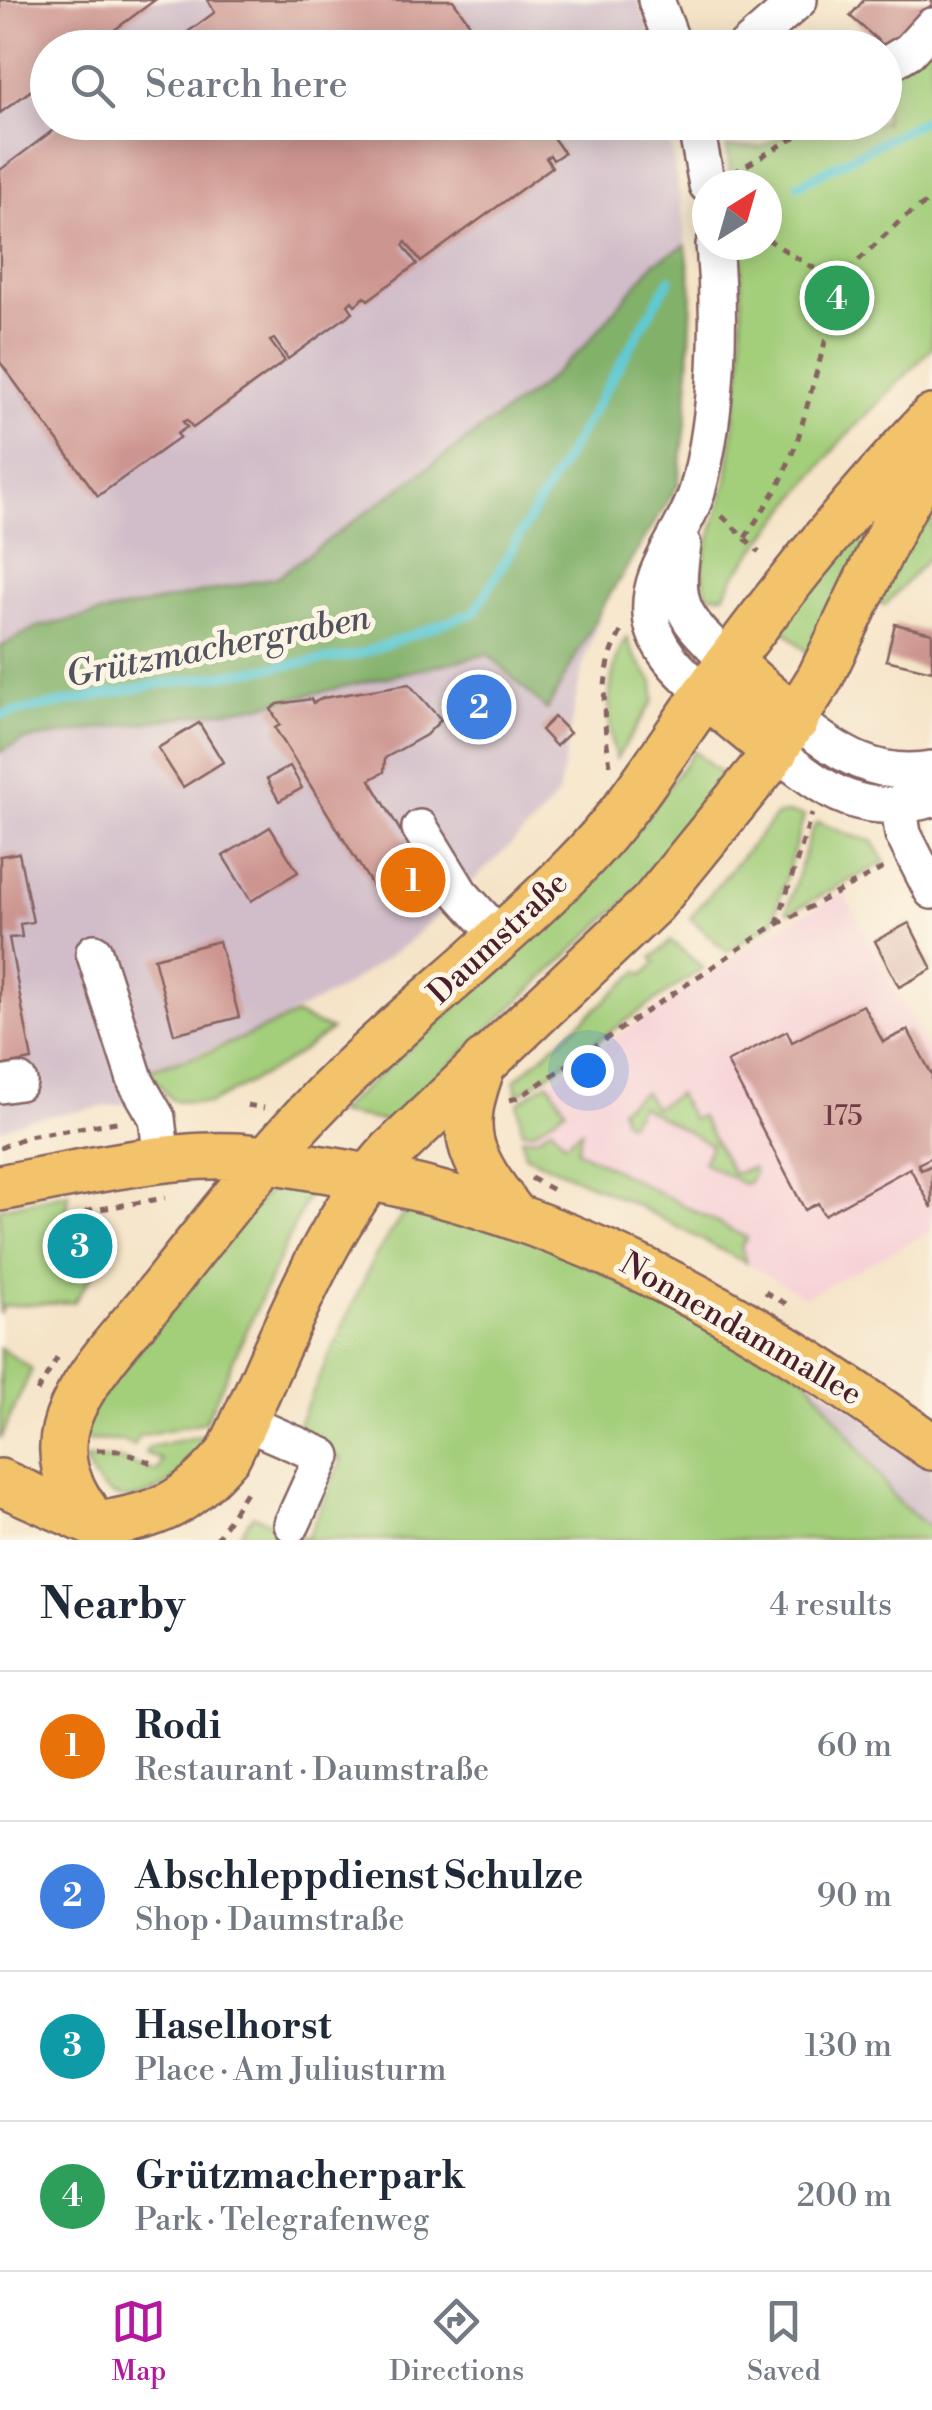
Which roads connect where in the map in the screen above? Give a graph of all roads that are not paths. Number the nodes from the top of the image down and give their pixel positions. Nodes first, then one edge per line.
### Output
1 (656, 0) edge
2 (799, 0) edge
3 (932, 26) edge
4 (667, 30) edge
5 (765, 30) edge
6 (902, 55) edge
7 (701, 140) edge
8 (712, 170) edge
9 (714, 260) edge
10 (932, 418) edge
11 (932, 455) edge
12 (689, 514) junction
13 (717, 678) junction
14 (786, 736) junction
15 (932, 769) edge
16 (916, 803) edge
17 (420, 828) dead end
18 (932, 891) edge
19 (500, 937) junction
20 (94, 952) dead end
21 (485, 1060) junction
22 (267, 1160) junction
23 (165, 1161) junction
24 (368, 1176) junction
25 (0, 1188) edge
26 (512, 1214) junction
27 (244, 1422) junction
28 (932, 1448) edge
29 (0, 1482) edge
30 (292, 1524) dead end
31 (115, 1532) edge

1 - 4 street
2 - 5 street
3 - 6 street
7 - 8 street
9 - 12 street
10 - 13 main road, Daumstraße
11 - 14 main road
12 - 13 street
12 - 13 street
13 - 14 main road
13 - 19 main road, Daumstraße
14 - 15 street
14 - 16 street
14 - 21 main road
16 - 18 street
17 - 19 street
19 - 22 main road, Daumstraße
20 - 23 street
21 - 24 main road
21 - 26 main road
22 - 23 main road, Nonnendammallee
22 - 24 main road, Nonnendammallee
22 - 31 main road, Daumstraße
23 - 25 main road, Nonnendammallee
24 - 26 main road, Nonnendammallee
24 - 27 main road
26 - 28 main road, Nonnendammallee
27 - 30 street
27 - 31 main road
29 - 31 main road

